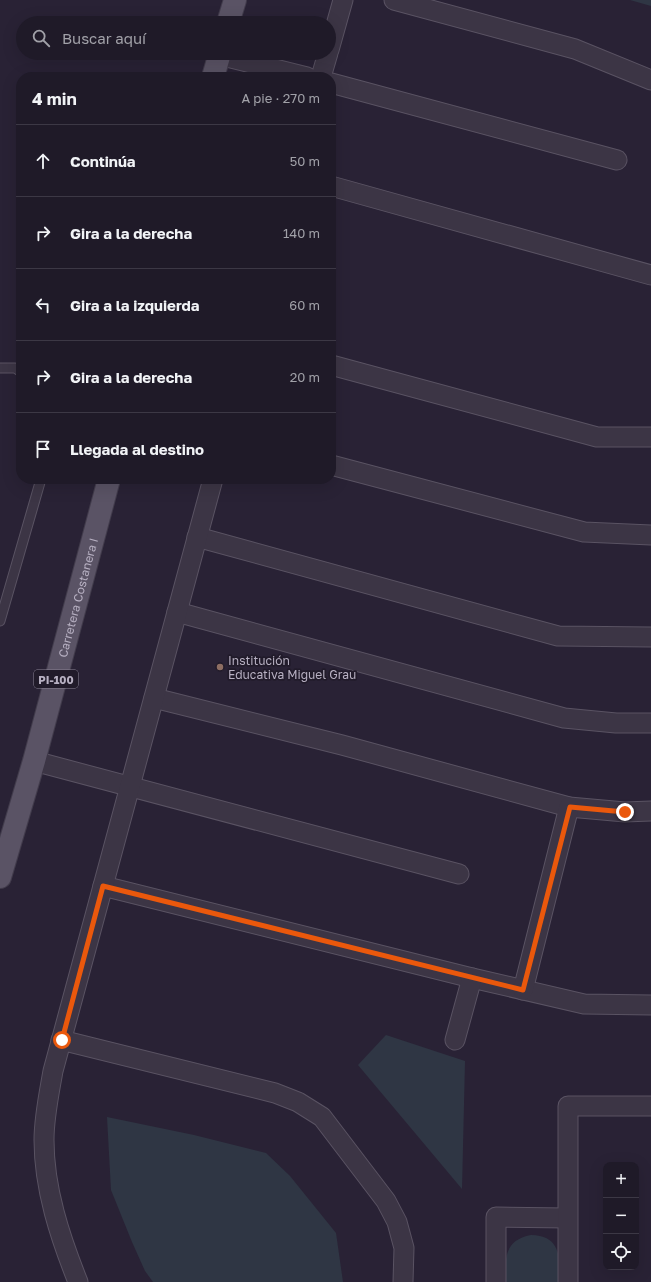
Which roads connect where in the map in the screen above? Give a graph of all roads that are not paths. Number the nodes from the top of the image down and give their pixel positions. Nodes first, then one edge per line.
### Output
1 (235, 0) edge
2 (343, 0) edge
3 (394, 0) edge
4 (230, 16) edge
5 (336, 25) edge
6 (217, 60) edge
7 (242, 60) edge
8 (326, 60) edge
9 (214, 72) edge
10 (288, 72) edge
11 (322, 72) edge
12 (651, 80) edge
13 (336, 84) edge
14 (617, 160) dead end
15 (336, 187) edge
16 (651, 275) edge
17 (336, 366) edge
18 (0, 368) edge
19 (16, 369) edge
20 (651, 437) edge
21 (336, 466) edge
22 (39, 484) edge
23 (108, 484) edge
24 (212, 484) edge
25 (651, 535) edge
26 (197, 537) junction
27 (177, 612) junction
28 (0, 620) edge
29 (651, 637) edge
30 (154, 698) junction
31 (651, 723) edge
32 (34, 761) junction
33 (130, 786) junction
34 (570, 807) junction
35 (651, 811) edge
36 (459, 874) dead end
37 (0, 878) edge
38 (103, 886) junction
39 (472, 978) junction
40 (523, 990) junction
41 (651, 1005) edge
42 (62, 1040) junction
43 (455, 1040) dead end
44 (651, 1106) edge
45 (567, 1218) junction
46 (78, 1282) edge
47 (403, 1282) edge
48 (496, 1282) edge
49 (568, 1282) edge

1 - 4 main road
2 - 5 street
3 - 12 street
6 - 9 main road
7 - 10 street
8 - 11 street
13 - 14 street
15 - 16 street
17 - 20 street
18 - 19 lane
21 - 25 street
22 - 28 lane
23 - 32 main road, Carretera Costanera I / PI-100
24 - 26 street
26 - 27 street
26 - 29 street
27 - 30 street
27 - 31 street
30 - 33 street
30 - 34 street
32 - 33 street
32 - 37 main road, Carretera Costanera I / PI-100
33 - 36 street
33 - 38 street
34 - 35 street
34 - 40 street
38 - 39 street
38 - 42 street
39 - 40 street
39 - 43 street
40 - 41 street
42 - 46 street
42 - 47 street
44 - 45 street
45 - 48 street
45 - 49 street

